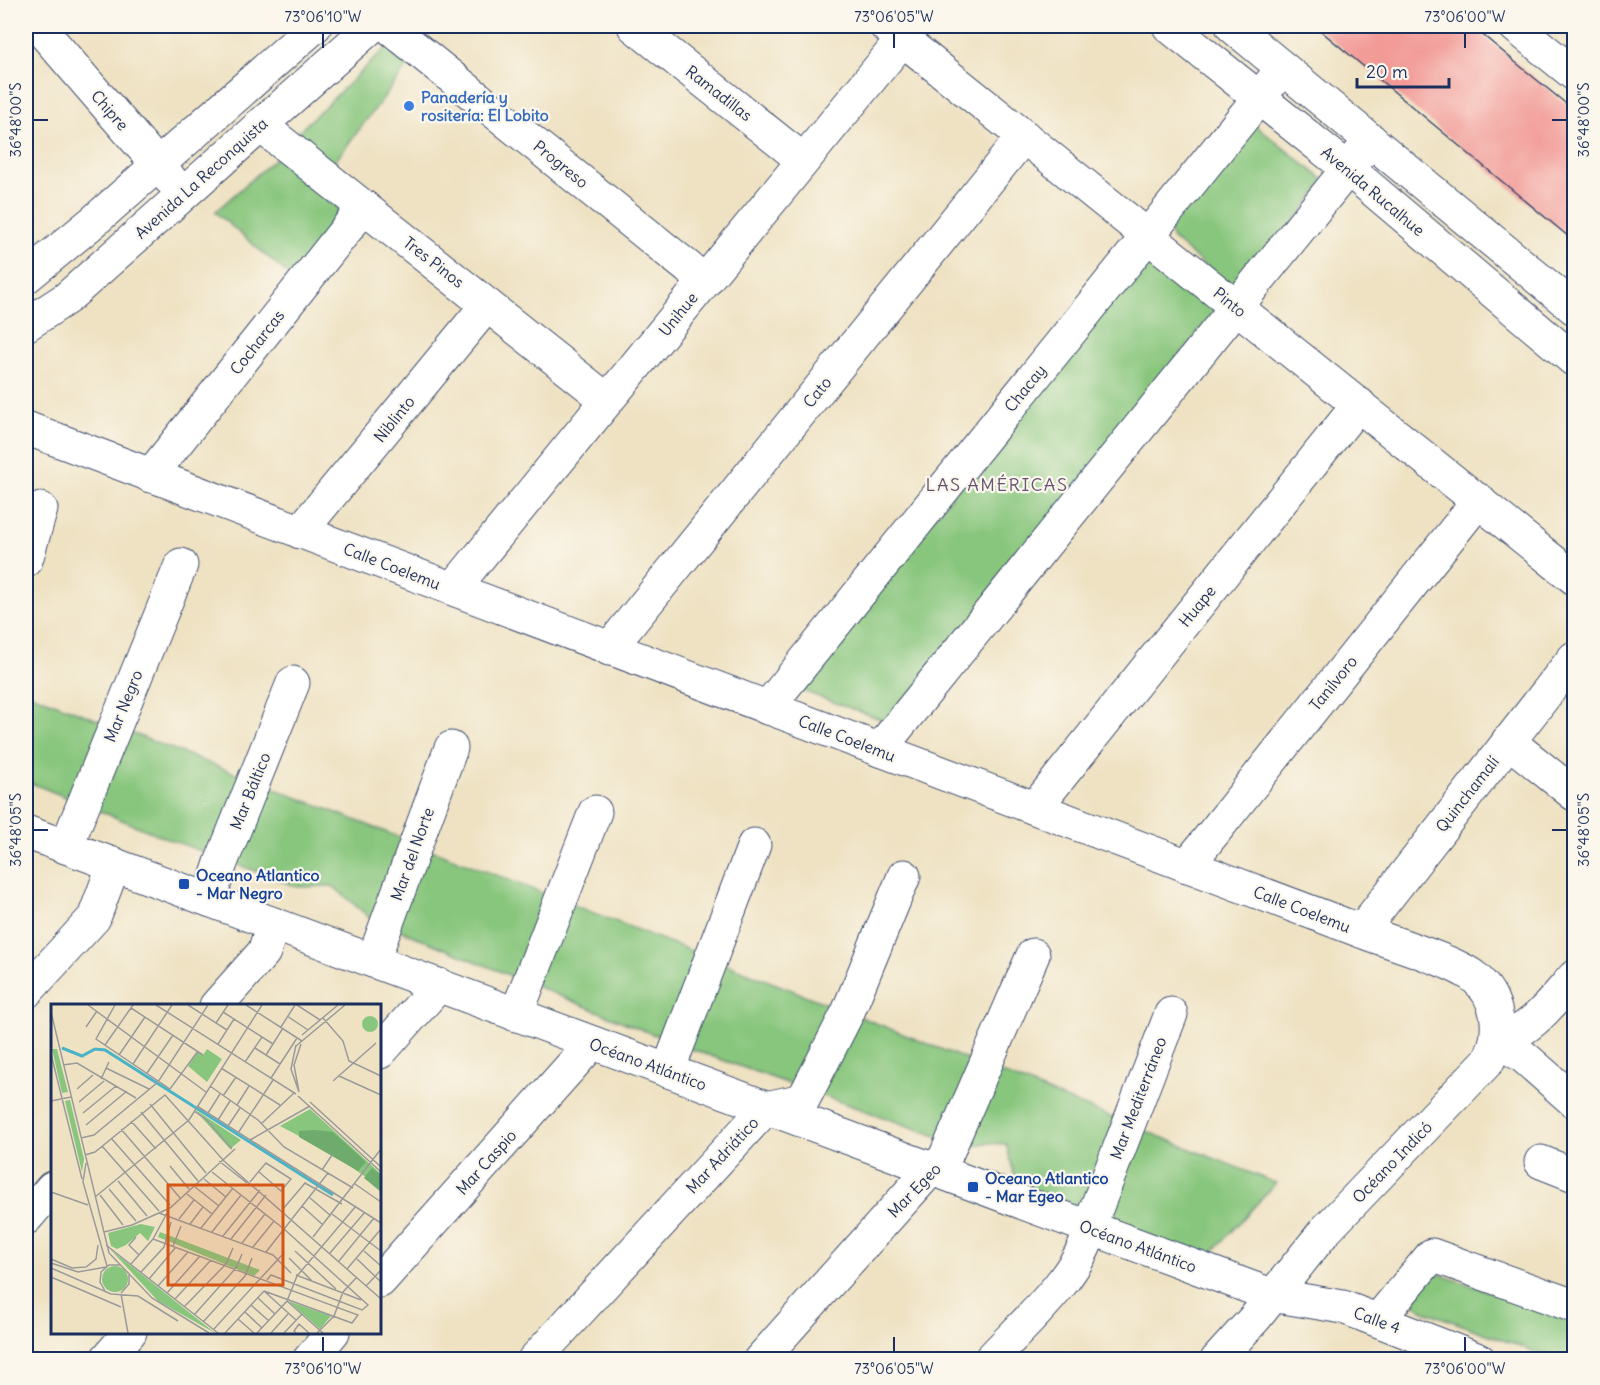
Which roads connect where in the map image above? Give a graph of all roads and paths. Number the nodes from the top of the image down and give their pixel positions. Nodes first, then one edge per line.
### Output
1 (38, 26) edge
2 (372, 26) edge
3 (388, 26) edge
4 (634, 26) edge
5 (1169, 26) edge
6 (1232, 26) edge
7 (1515, 26) edge
8 (296, 32) edge
9 (895, 32) edge
10 (1282, 68) junction
11 (1575, 74) edge
12 (1259, 97) junction
13 (260, 125) junction
14 (1024, 136) junction
15 (1371, 140) junction
16 (803, 160) junction
17 (156, 163) junction
18 (1347, 168) junction
19 (183, 194) junction
20 (364, 207) junction
21 (1147, 235) junction
22 (26, 277) edge
23 (705, 281) junction
24 (488, 305) junction
25 (1236, 306) junction
26 (1575, 308) edge
27 (39, 317) edge
28 (26, 341) edge
29 (1575, 360) edge
30 (608, 400) junction
31 (1359, 404) junction
32 (26, 410) edge
33 (26, 428) edge
34 (60, 442) junction
35 (150, 476) junction
36 (1479, 501) junction
37 (41, 509) dead end
38 (300, 532) junction
39 (26, 560) edge
40 (181, 565) dead end
41 (1575, 578) edge
42 (453, 589) junction
43 (609, 649) junction
44 (1575, 658) edge
45 (293, 683) dead end
46 (767, 708) junction
47 (1508, 741) junction
48 (451, 748) dead end
49 (879, 750) junction
50 (1575, 794) edge
51 (1035, 808) junction
52 (595, 812) dead end
53 (26, 832) edge
54 (754, 845) dead end
55 (66, 847) junction
56 (114, 864) junction
57 (1187, 866) junction
58 (904, 876) dead end
59 (209, 900) junction
60 (273, 924) junction
61 (1361, 931) junction
62 (1033, 955) dead end
63 (373, 961) junction
64 (1575, 978) edge
65 (439, 985) junction
66 (26, 992) edge
67 (217, 1004) edge
68 (1171, 1014) dead end
69 (516, 1015) junction
70 (1497, 1040) junction
71 (592, 1043) junction
72 (381, 1051) edge
73 (668, 1071) junction
74 (1575, 1101) edge
75 (766, 1107) junction
76 (1541, 1162) dead end
77 (931, 1169) junction
78 (1575, 1174) edge
79 (51, 1189) edge
80 (26, 1218) edge
81 (1092, 1229) junction
82 (381, 1280) edge
83 (1271, 1295) junction
84 (1575, 1306) edge
85 (1378, 1320) junction
86 (128, 1334) edge
87 (331, 1334) edge
88 (106, 1359) edge
89 (309, 1359) edge
90 (534, 1359) edge
91 (760, 1359) edge
92 (990, 1359) edge
93 (1217, 1359) edge
94 (1479, 1359) edge

1 - 17 street, Chipre
2 - 13 street, Avenida La Reconquista
3 - 23 street, Progreso
4 - 16 street, Ramadillas
5 - 12 street, Avenida Rucalhue
6 - 10 street
7 - 11 street
8 - 17 street
9 - 14 street, Pinto
9 - 16 street, Unihue
10 - 12 street, Chacay
10 - 15 street
12 - 18 street, Avenida Rucalhue
12 - 21 street, Chacay
13 - 19 street, Avenida La Reconquista
13 - 20 street, Tres Pinos
14 - 21 street, Pinto
14 - 43 street, Cato
15 - 18 street
15 - 26 street
16 - 23 street, Unihue
17 - 19 street, Chipre
17 - 22 street
18 - 25 street
18 - 29 street, Avenida Rucalhue
19 - 27 street, Avenida La Reconquista
20 - 24 street, Tres Pinos
20 - 35 street, Cocharcas
21 - 25 street, Pinto
21 - 46 street, Chacay
23 - 30 street, Unihue
24 - 30 street, Tres Pinos
24 - 38 street, Niblinto
25 - 31 street, Pinto
25 - 49 street
27 - 28 street, Avenida La Reconquista
30 - 42 street, Unihue
31 - 36 street, Pinto
31 - 51 street, Huape
32 - 34 street, Calle Coelemu
33 - 34 street, Calle Coelemu
34 - 35 street, Calle Coelemu
35 - 38 street, Calle Coelemu
36 - 41 street, Pinto
36 - 57 street, Tanilvoro
37 - 39 street
38 - 42 street, Calle Coelemu
40 - 55 street, Mar Negro
42 - 43 street, Calle Coelemu
43 - 46 street, Calle Coelemu
44 - 47 street, Quinchamalí
45 - 59 street, Mar Báltico
46 - 49 street, Calle Coelemu
47 - 50 street
47 - 61 street, Quinchamalí
48 - 63 street, Mar del Norte
49 - 51 street, Calle Coelemu
51 - 57 street, Calle Coelemu
52 - 69 street
53 - 55 street, Océano Atlántico
54 - 73 street
55 - 56 street, Océano Atlántico
56 - 59 street, Océano Atlántico
56 - 66 street
57 - 61 street, Calle Coelemu
58 - 75 street, Mar Adriático
59 - 60 street, Océano Atlántico
60 - 63 street, Océano Atlántico
60 - 67 street
61 - 70 street, Calle Coelemu
62 - 77 street, Mar Egeo
63 - 65 street, Océano Atlántico
64 - 70 street
65 - 69 street, Océano Atlántico
65 - 72 street
68 - 81 street, Mar Mediterráneo
69 - 71 street, Océano Atlántico
70 - 74 street
70 - 83 street, Océano Indicó
71 - 73 street, Océano Atlántico
71 - 82 street, Mar Caspio
73 - 75 street, Océano Atlántico
75 - 77 street, Océano Atlántico
75 - 90 street, Mar Adriático
76 - 78 street
77 - 81 street, Océano Atlántico
77 - 91 street, Mar Egeo
79 - 80 street
81 - 83 street, Océano Atlántico
81 - 92 street, Mar Mediterráneo
83 - 85 street, Calle 4
83 - 93 street, Océano Indicó
84 - 85 street
85 - 94 street, Calle 4
86 - 88 street
87 - 89 street

